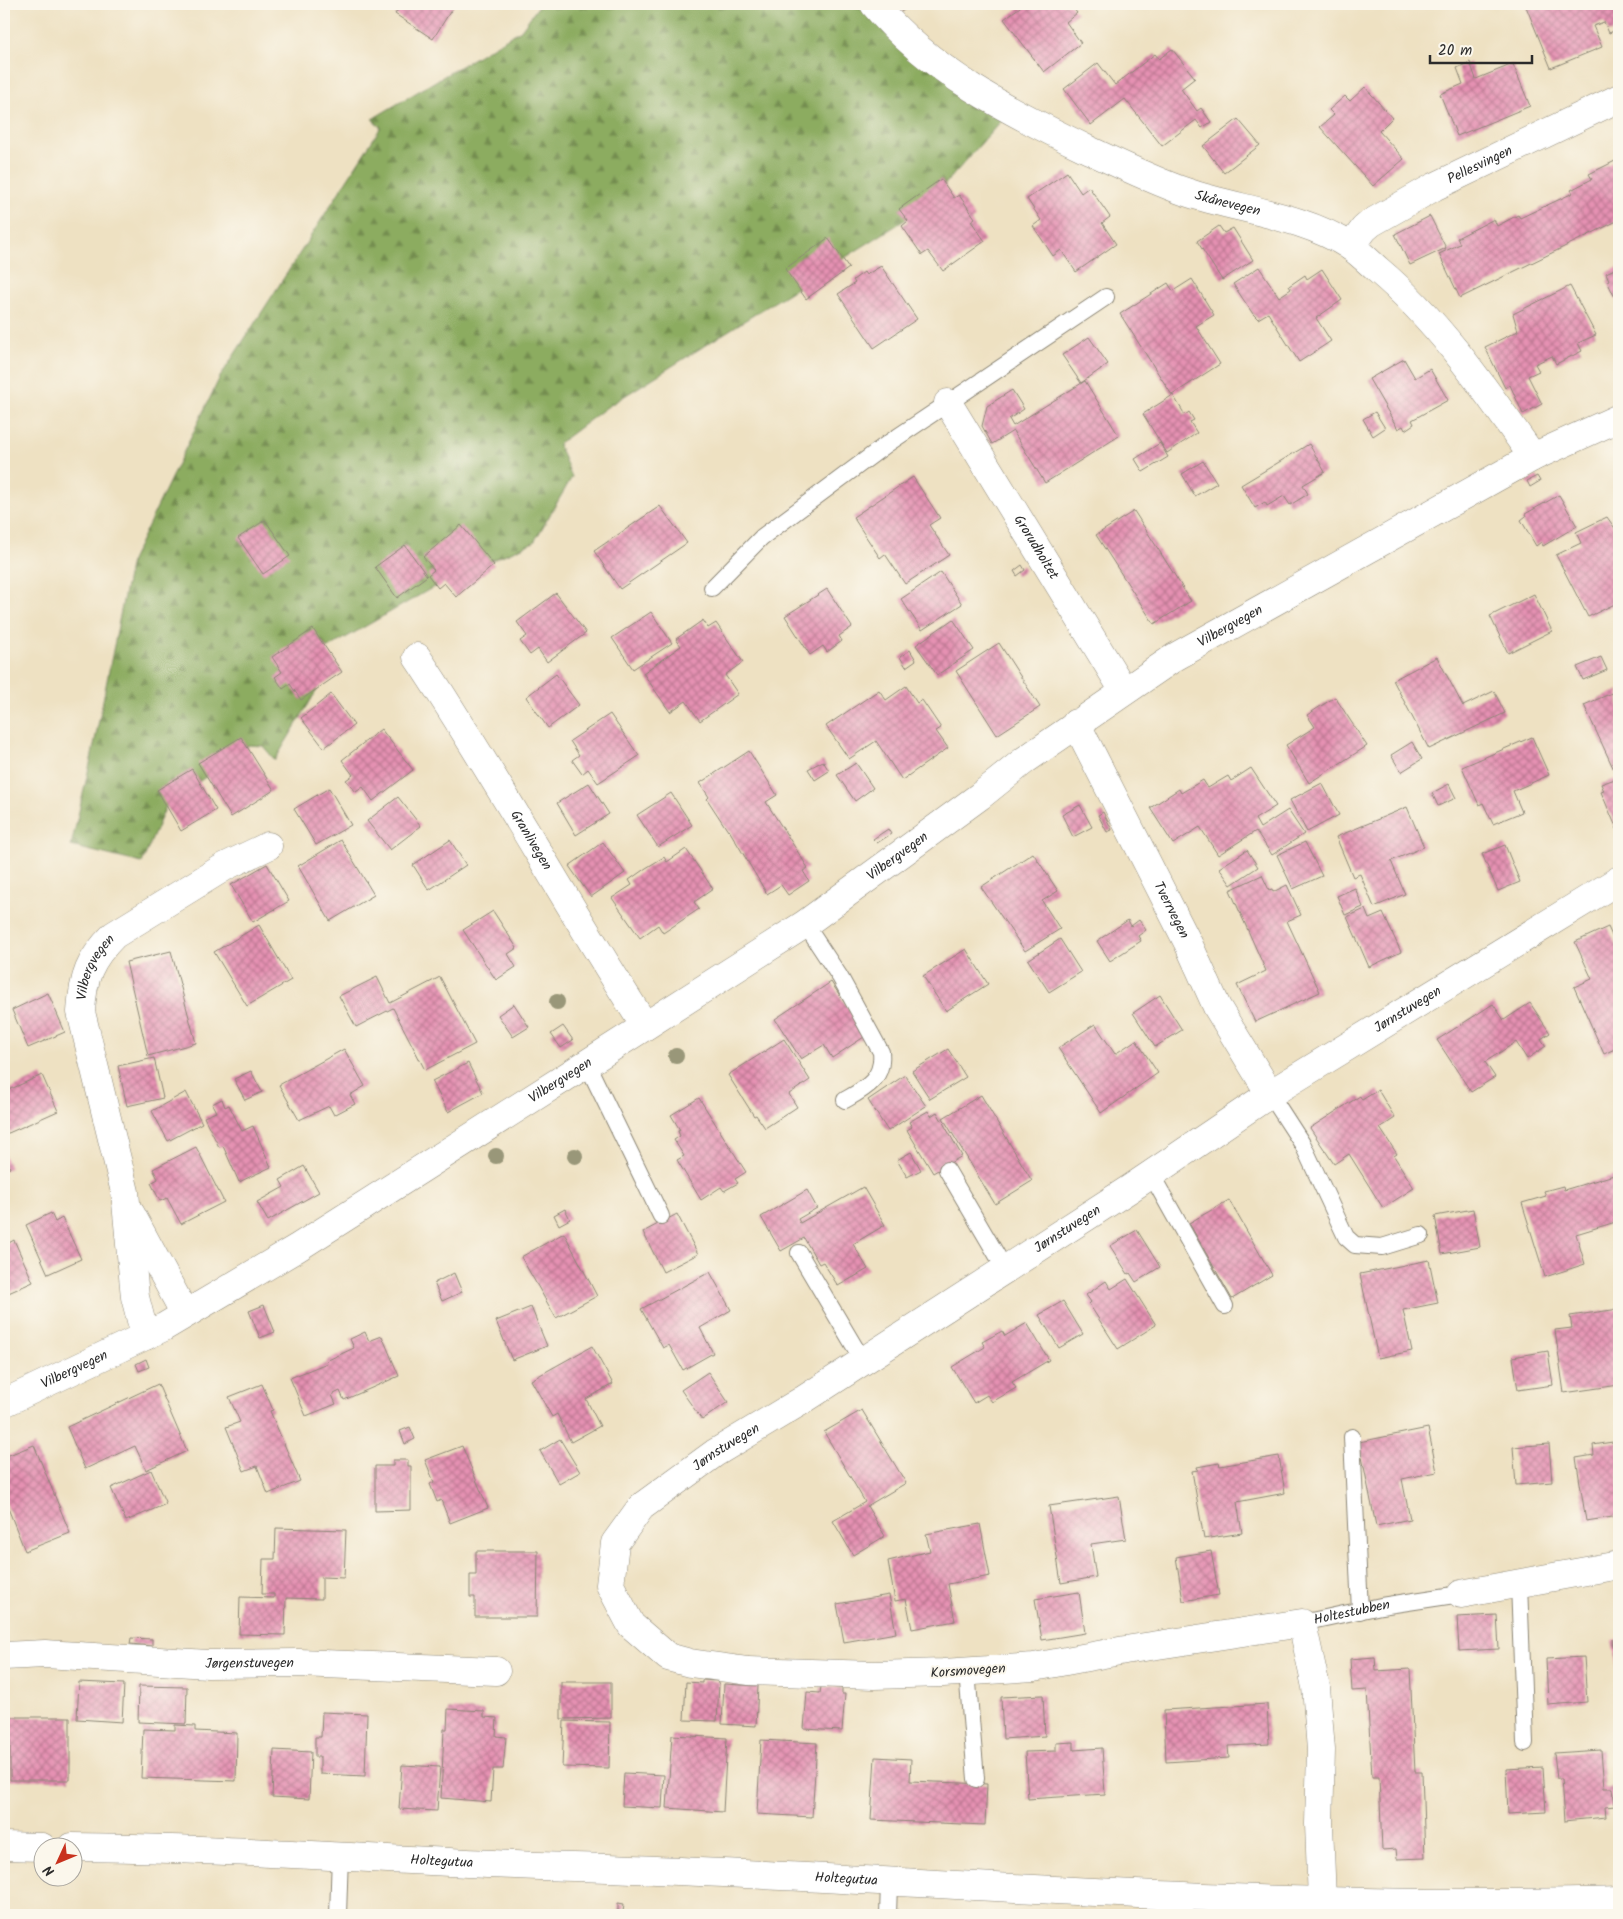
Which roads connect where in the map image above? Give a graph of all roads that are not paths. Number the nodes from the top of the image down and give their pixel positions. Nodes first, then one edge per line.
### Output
1 (874, 4) edge
2 (1619, 98) edge
3 (1351, 247) junction
4 (1106, 297) dead end
5 (948, 403) junction
6 (1619, 418) edge
7 (1534, 457) junction
8 (712, 588) dead end
9 (417, 656) dead end
10 (1124, 691) junction
11 (1076, 724) junction
12 (268, 846) dead end
13 (1619, 880) edge
14 (805, 924) junction
15 (645, 1026) junction
16 (587, 1064) junction
17 (1270, 1094) junction
18 (845, 1100) dead end
19 (948, 1170) dead end
20 (1151, 1174) junction
21 (127, 1206) junction
22 (660, 1216) dead end
23 (1421, 1235) dead end
24 (799, 1253) dead end
25 (1005, 1269) junction
26 (1224, 1306) dead end
27 (186, 1314) junction
28 (145, 1336) junction
29 (863, 1361) junction
30 (4, 1403) edge
31 (1352, 1438) dead end
32 (1619, 1565) edge
33 (1519, 1584) junction
34 (1461, 1594) joint
35 (1360, 1611) junction
36 (1302, 1623) junction
37 (640, 1633) joint
38 (4, 1656) edge
39 (496, 1671) dead end
40 (967, 1671) junction
41 (1525, 1743) dead end
42 (976, 1779) dead end
43 (4, 1846) edge
44 (32, 1846) edge
45 (82, 1847) edge
46 (340, 1855) junction
47 (889, 1883) junction
48 (1322, 1901) junction
49 (1619, 1901) edge
50 (1294, 1907) edge
51 (338, 1915) edge
52 (888, 1915) edge

1 - 3 street, Skånevegen
2 - 3 street, Pellesvingen
3 - 7 street, Skånevegen
4 - 5 lane
5 - 8 lane
5 - 10 street, Grorudholtet
6 - 7 street, Vilbergvegen
7 - 10 street, Vilbergvegen
9 - 15 street, Granlivegen
10 - 11 street, Vilbergvegen
11 - 14 street, Vilbergvegen
11 - 17 street, Tverrvegen
12 - 21 street, Vilbergvegen
13 - 17 street, Jørnstuvegen
14 - 15 street, Vilbergvegen
14 - 18 lane
15 - 16 street, Vilbergvegen
16 - 22 lane
16 - 27 street, Vilbergvegen
17 - 20 street, Jørnstuvegen
17 - 23 lane
19 - 25 lane
20 - 25 street, Jørnstuvegen
20 - 26 lane
21 - 27 street, Vilbergvegen
21 - 28 street, Vilbergvegen
24 - 29 lane
25 - 29 street, Jørnstuvegen
27 - 28 street, Vilbergvegen
28 - 30 street, Vilbergvegen
29 - 37 street, Jørnstuvegen
31 - 35 lane
32 - 33 street, Holtestubben
33 - 34 street, Holtestubben
33 - 41 lane
34 - 35 lane, Holtestubben
35 - 36 lane, Holtestubben
36 - 40 street, Korsmovegen
36 - 48 street, Holtestubben
37 - 40 street, Korsmovegen
38 - 39 street, Jørgenstuvegen
40 - 42 lane
43 - 44 street
45 - 46 street, Holtegutua
46 - 47 street, Holtegutua
46 - 51 lane
47 - 50 street, Holtegutua
47 - 52 lane
48 - 49 street, Holtegutua
48 - 50 street, Holtegutua

